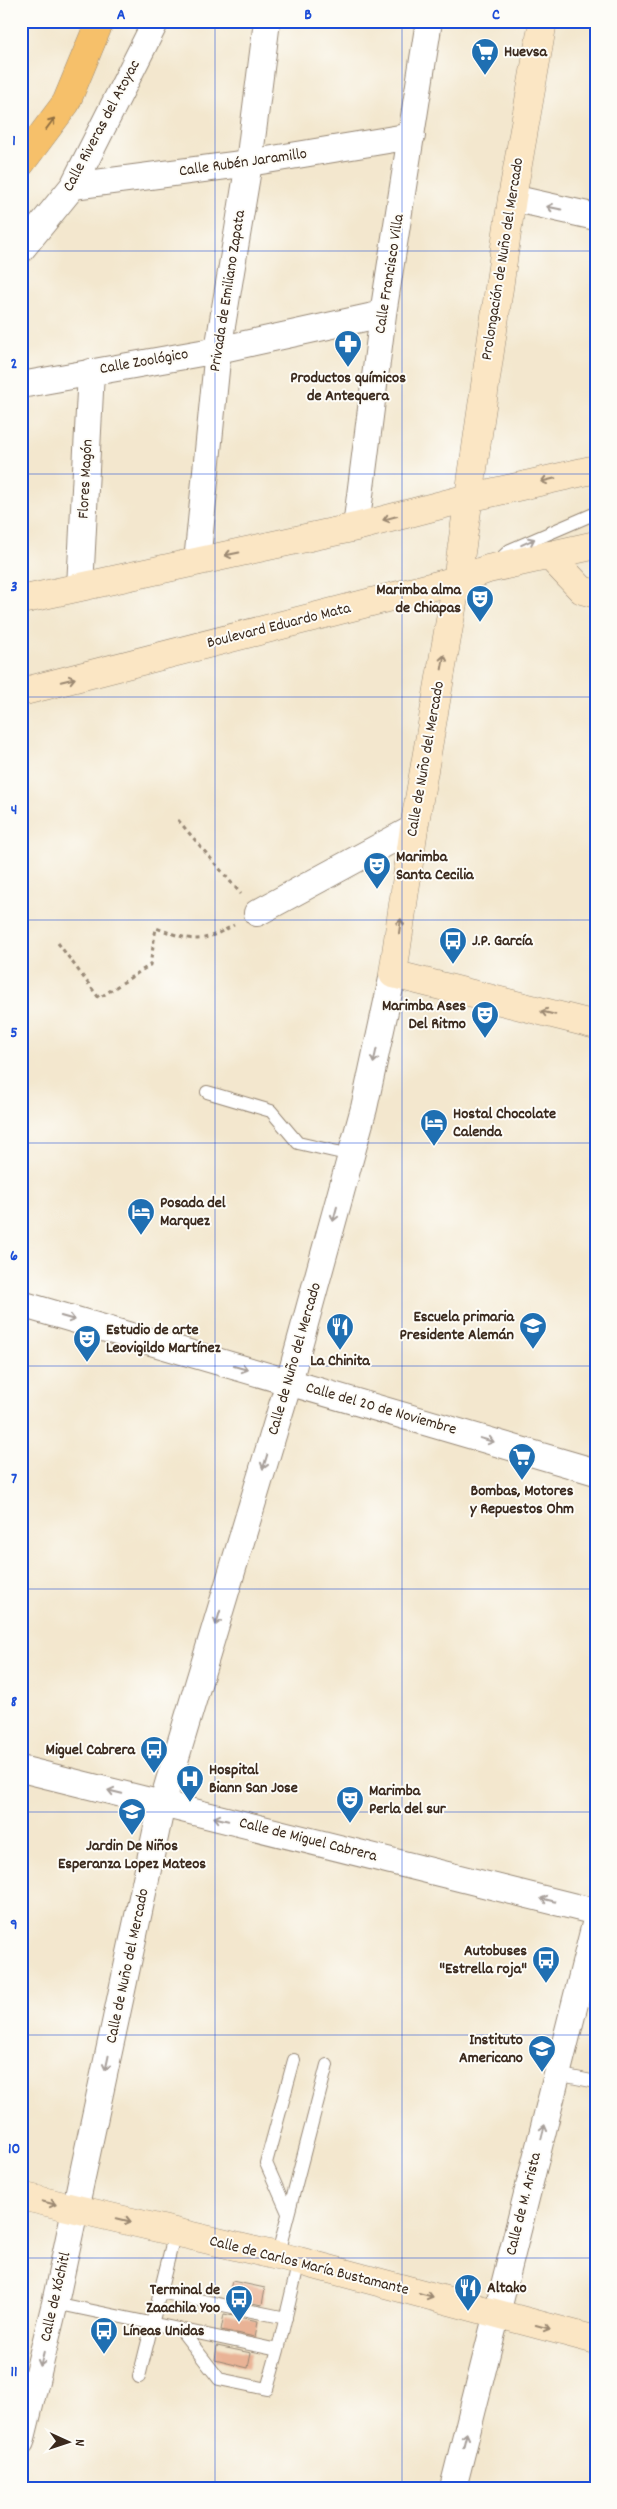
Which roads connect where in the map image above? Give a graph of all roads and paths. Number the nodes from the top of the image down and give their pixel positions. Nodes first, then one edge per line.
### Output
1 (100, 21) edge
2 (156, 21) edge
3 (267, 21) edge
4 (429, 21) edge
5 (542, 21) edge
6 (412, 136) junction
7 (21, 163) edge
8 (249, 163) junction
9 (73, 186) junction
10 (512, 198) junction
11 (596, 217) edge
12 (21, 250) edge
13 (383, 314) junction
14 (218, 350) junction
15 (91, 372) junction
16 (21, 384) edge
17 (596, 469) edge
18 (468, 498) junction
19 (596, 514) edge
20 (356, 527) junction
21 (596, 545) edge
22 (549, 555) junction
23 (197, 562) junction
24 (488, 569) junction
25 (457, 580) junction
26 (80, 587) junction
27 (596, 594) edge
28 (21, 600) edge
29 (21, 692) edge
30 (178, 820) dead end
31 (414, 828) junction
32 (257, 913) junction
33 (58, 942) dead end
34 (393, 974) junction
35 (596, 1025) edge
36 (207, 1092) dead end
37 (351, 1155) junction
38 (21, 1304) edge
39 (290, 1382) junction
40 (596, 1472) edge
41 (21, 1769) edge
42 (162, 1804) junction
43 (596, 1912) edge
44 (596, 1920) edge
45 (294, 2060) dead end
46 (327, 2065) dead end
47 (558, 2074) junction
48 (596, 2082) edge
49 (21, 2196) edge
50 (76, 2210) junction
51 (288, 2213) junction
52 (175, 2232) junction
53 (288, 2259) junction
54 (160, 2292) junction
55 (56, 2304) junction
56 (496, 2314) junction
57 (286, 2318) junction
58 (152, 2324) junction
59 (181, 2330) junction
60 (596, 2340) edge
61 (278, 2350) junction
62 (140, 2377) dead end
63 (21, 2442) edge
64 (453, 2488) edge

7 -> 1 main road
2 - 9 street, Calle Riveras del Atoyac
3 - 8 street, Privada de Emiliano Zapata
4 - 6 street, Calle Francisco Villa
5 - 10 street, Prolongación de Nuño del Mercado
6 - 8 street, Calle Rubén Jaramillo
6 - 13 street, Calle Francisco Villa
8 - 9 street, Calle Rubén Jaramillo
8 - 14 street, Privada de Emiliano Zapata
9 - 12 street, Calle Riveras del Atoyac
11 -> 10 street
10 - 18 street, Prolongación de Nuño del Mercado
13 - 14 street, Calle Zoológico
13 - 20 street, Calle Francisco Villa
14 - 15 street, Calle Zoológico
14 - 23 street, Privada de Emiliano Zapata
15 - 16 street, Calle Zoológico
15 - 26 street, Flores Magón
17 -> 18 street
18 -> 20 street
18 - 25 street, Calle de Nuño del Mercado
24 -> 19 lane
20 -> 23 street
21 - 22 street, Boulevard Eduardo Mata
22 - 24 street, Boulevard Eduardo Mata
22 - 27 street
23 - 26 street
24 - 25 street, Boulevard Eduardo Mata
29 -> 25 street, Boulevard Eduardo Mata
31 -> 25 street, Calle de Nuño del Mercado
26 - 28 street
30 - 32 path
31 - 32 street
34 -> 31 street, Calle de Nuño del Mercado
32 - 33 path
35 -> 34 street
34 -> 37 street, Calle de Nuño del Mercado
36 - 37 lane
37 -> 39 street, Calle de Nuño del Mercado
38 -> 39 street, Calle del 20 de Noviembre
39 -> 40 street, Calle del 20 de Noviembre
39 -> 42 street, Calle de Nuño del Mercado
42 -> 41 street, Calle de Miguel Cabrera
43 -> 42 street, Calle de Miguel Cabrera
42 -> 50 street, Calle de Nuño del Mercado
44 - 47 street, Calle de M. Arista
45 - 51 lane
46 - 51 lane
47 - 48 lane
56 -> 47 street, Calle de M. Arista
49 -> 50 street, Calle de Carlos María Bustamante
50 -> 52 street, Calle de Carlos María Bustamante
50 - 55 street, Calle de Xóchitl
51 - 53 lane
52 - 53 street, Calle de Carlos María Bustamante
52 - 54 lane
53 -> 56 street, Calle de Carlos María Bustamante
53 - 57 lane
54 - 57 lane
54 - 58 lane
55 - 58 lane
55 -> 63 street, Calle de Xóchitl
56 -> 60 street, Calle de Carlos María Bustamante
64 -> 56 street, Calle de M. Arista
57 - 61 lane
58 - 59 lane
58 - 62 lane
59 - 61 lane
59 - 61 lane

